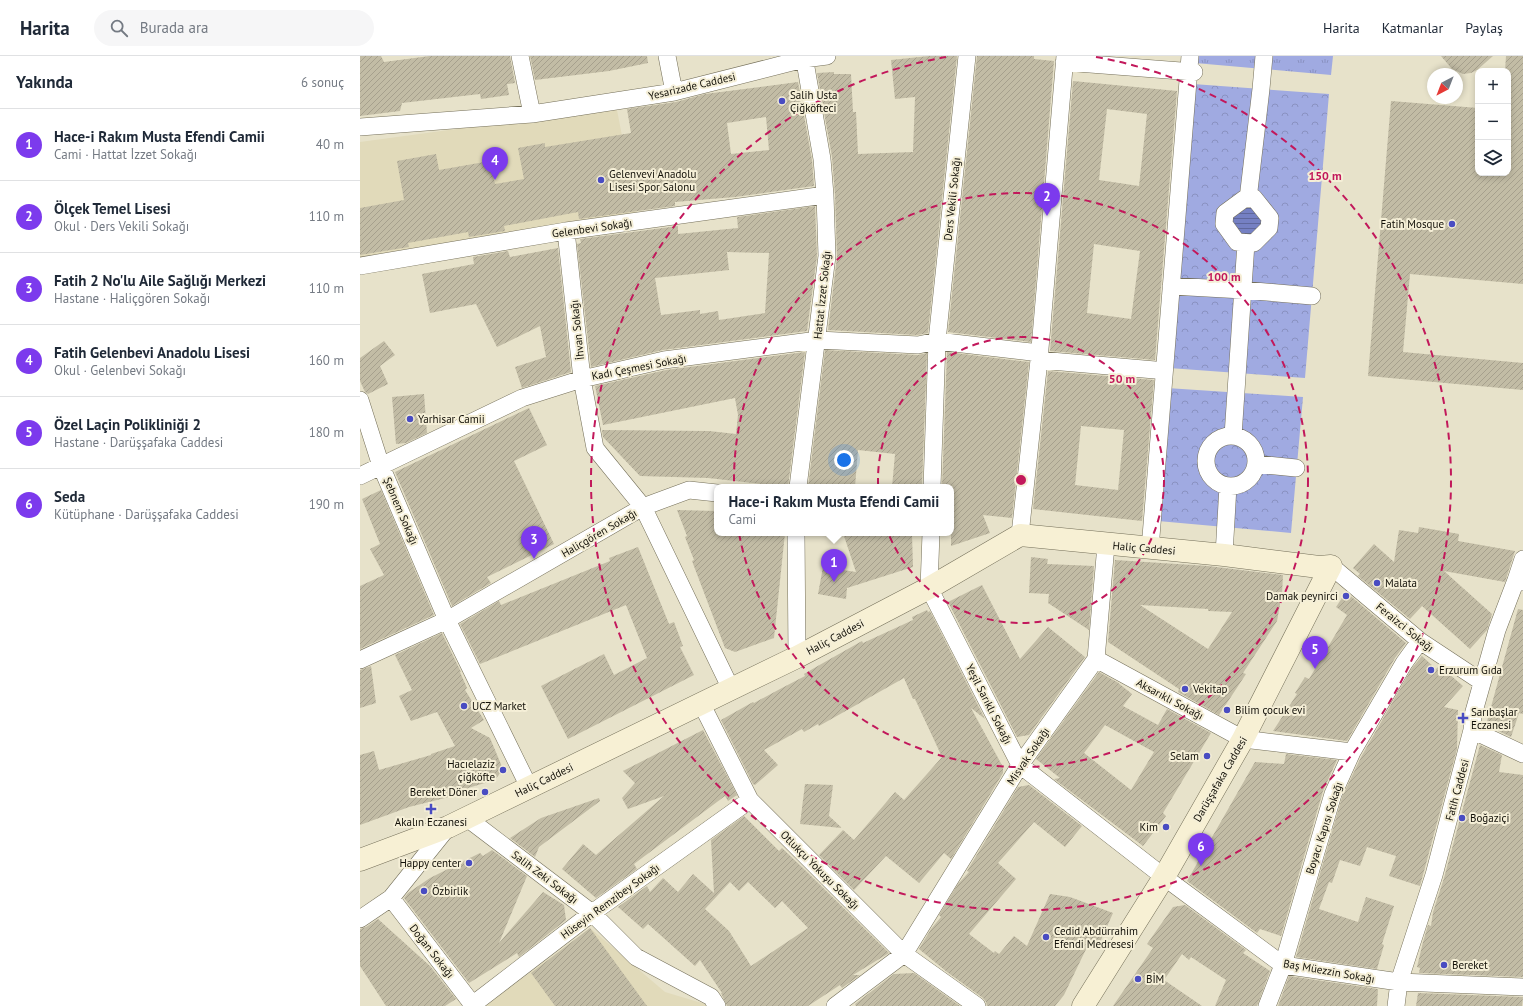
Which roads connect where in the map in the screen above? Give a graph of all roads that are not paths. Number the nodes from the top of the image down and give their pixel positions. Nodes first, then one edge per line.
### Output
1 (520, 56) edge
2 (667, 56) edge
3 (827, 56) edge
4 (967, 56) edge
5 (1264, 56) edge
6 (804, 58) edge
7 (1065, 59) edge
8 (1191, 67) edge
9 (674, 92) junction
10 (532, 114) junction
11 (360, 127) edge
12 (825, 195) junction
13 (1248, 199) junction
14 (566, 231) junction
15 (1246, 243) junction
16 (360, 266) edge
17 (1171, 286) junction
18 (1243, 290) junction
19 (1312, 296) dead end
20 (818, 340) junction
21 (937, 341) junction
22 (1039, 356) junction
23 (1155, 370) dead end
24 (582, 378) junction
25 (360, 400) edge
26 (1233, 436) junction
27 (1256, 464) junction
28 (381, 466) junction
29 (1296, 468) dead end
30 (360, 476) edge
31 (798, 484) edge
32 (932, 484) edge
33 (1228, 486) junction
34 (714, 493) edge
35 (643, 507) junction
36 (1020, 535) junction
37 (796, 536) edge
38 (931, 536) edge
39 (1106, 545) junction
40 (1150, 549) junction
41 (1224, 556) junction
42 (1523, 558) edge
43 (1331, 566) junction
44 (1520, 581) edge
45 (929, 588) junction
46 (447, 620) junction
47 (1420, 641) junction
48 (797, 657) junction
49 (1096, 659) junction
50 (360, 660) edge
51 (1482, 682) junction
52 (731, 689) junction
53 (701, 703) junction
54 (1472, 730) junction
55 (1243, 739) junction
56 (1352, 752) junction
57 (1523, 754) edge
58 (1020, 765) junction
59 (529, 787) junction
60 (750, 800) junction
61 (458, 822) junction
62 (360, 860) edge
63 (1164, 877) junction
64 (391, 898) junction
65 (592, 913) junction
66 (360, 919) edge
67 (904, 954) junction
68 (1282, 965) junction
69 (1398, 982) junction
70 (1523, 987) edge
71 (472, 1006) edge
72 (717, 1006) edge
73 (835, 1006) edge
74 (977, 1006) edge
75 (1083, 1006) edge
76 (1267, 1006) edge
77 (1396, 1006) edge

1 - 10 street
2 - 9 street
3 - 6 street, Yesarizade Caddesi
4 - 21 street, Ders Vekili Sokağı
5 - 13 street
6 - 9 street, Yesarizade Caddesi
6 - 12 street, Hattat İzzet Sokağı
7 - 8 street
7 - 22 street
8 - 17 street
9 - 10 street, Yesarizade Caddesi
10 - 11 street, Yesarizade Caddesi
12 - 14 street, Gelenbevi Sokağı
12 - 20 street, Hattat İzzet Sokağı
13 - 15 street
13 - 15 street
14 - 16 street, Gelenbevi Sokağı
14 - 24 street, İhvan Sokağı
15 - 18 street
17 - 18 street
17 - 40 street
18 - 19 street
18 - 26 street
20 - 21 street, Kadı Çeşmesi Sokağı
20 - 24 street, Kadı Çeşmesi Sokağı
20 - 31 street, Hattat İzzet Sokağı
21 - 22 street, Kadı Çeşmesi Sokağı
21 - 32 street, Ders Vekili Sokağı
22 - 23 street, Kadı Çeşmesi Sokağı
22 - 36 street
24 - 28 street, Kadı Çeşmesi Sokağı
24 - 35 street, İhvan Sokağı
25 - 28 street, Şebnem Sokağı
26 - 27 street
26 - 33 street
27 - 29 street
27 - 33 street
28 - 30 street, Kadı Çeşmesi Sokağı
28 - 46 street, Şebnem Sokağı
33 - 41 street
34 - 35 street, Haliçgören Sokağı
35 - 46 street, Haliçgören Sokağı
35 - 52 street, İhvan Sokağı
36 - 39 main road, Haliç Caddesi
36 - 45 main road, Haliç Caddesi
37 - 48 street
38 - 45 street
39 - 40 main road, Haliç Caddesi
39 - 49 street
40 - 41 main road, Haliç Caddesi
41 - 43 main road, Haliç Caddesi
42 - 44 street, Fatih Caddesi
43 - 47 street, Feraizci Sokağı
43 - 55 main road, Darüşşafaka Caddesi
44 - 51 street, Fatih Caddesi
45 - 48 main road, Haliç Caddesi
45 - 58 street, Yeşil Sarıklı Sokağı
46 - 50 street, Haliçgören Sokağı
46 - 59 street, Şebnem Sokağı
47 - 51 street, Feraizci Sokağı
47 - 56 street, Boyacı Kapısı Sokağı
48 - 52 main road, Haliç Caddesi
49 - 55 street, Aksarıklı Sokağı
49 - 58 street, Misvak Sokağı
51 - 54 street, Fatih Caddesi
52 - 53 main road, Haliç Caddesi
53 - 59 main road, Haliç Caddesi
53 - 60 street, Otlukçu Yokuşu Sokağı
54 - 57 street
54 - 69 street, Fatih Caddesi
55 - 56 street
55 - 63 main road, Darüşşafaka Caddesi
56 - 68 street, Boyacı Kapısı Sokağı
58 - 63 street, Yeşil Sarıklı Sokağı
58 - 67 street, Misvak Sokağı
59 - 61 main road, Haliç Caddesi
60 - 65 street, Hüseyin Remzibey Sokağı
60 - 67 street, Otlukçu Yokuşu Sokağı
61 - 62 main road, Haliç Caddesi
61 - 64 street
61 - 65 street, Salih Zeki Sokağı
63 - 68 street, Baş Müezzin Sokağı
63 - 75 main road, Darüşşafaka Caddesi
64 - 66 street
64 - 71 street, Doğan Sokağı
65 - 71 street, Hüseyin Remzibey Sokağı
65 - 72 street, Salih Zeki Sokağı
67 - 73 street
67 - 74 street, Otlukçu Yokuşu Sokağı
68 - 69 street, Baş Müezzin Sokağı
68 - 76 street, Boyacı Kapısı Sokağı
69 - 70 street, Baş Müezzin Sokağı
69 - 77 street, Fatih Caddesi

